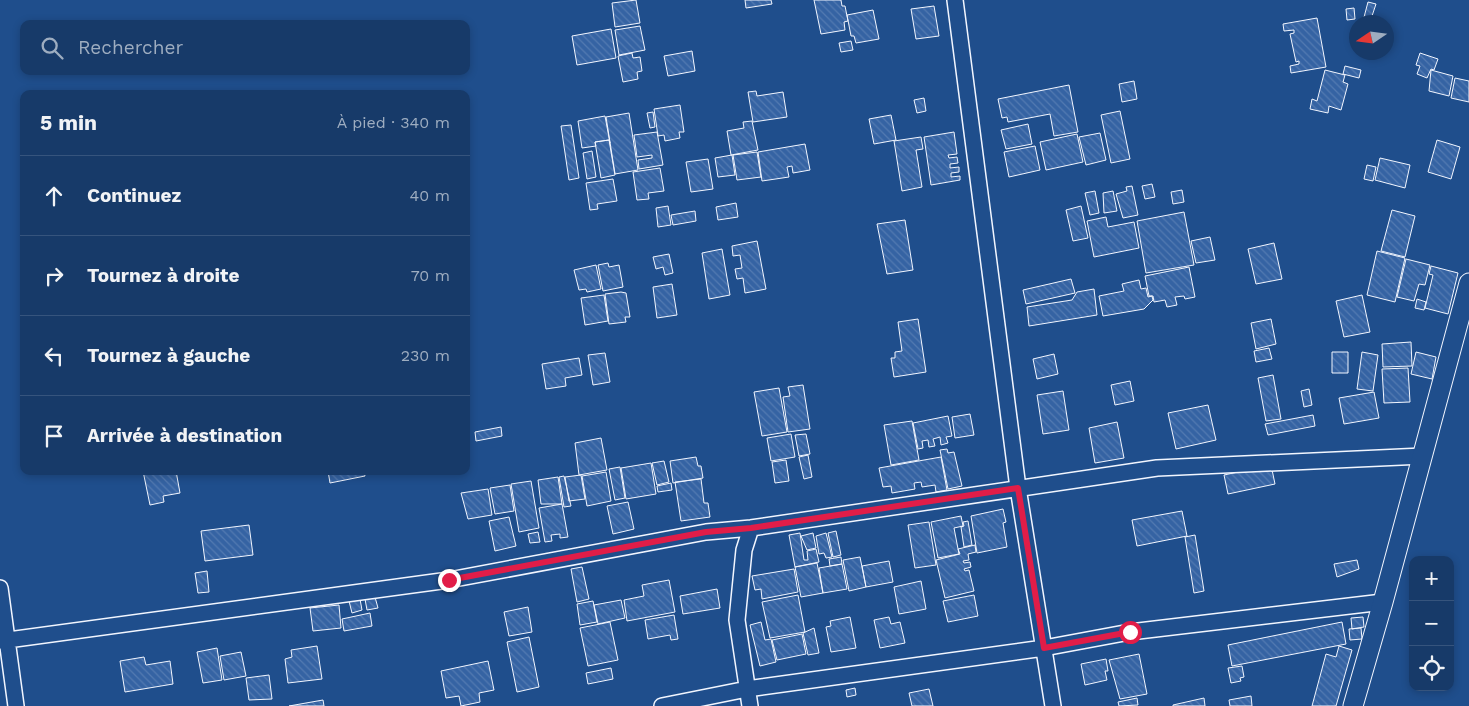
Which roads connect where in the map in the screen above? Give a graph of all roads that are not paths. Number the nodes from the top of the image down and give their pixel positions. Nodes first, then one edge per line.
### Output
1 (955, 0) edge
2 (1469, 283) edge
3 (1423, 456) junction
4 (1018, 488) junction
5 (751, 528) junction
6 (0, 588) edge
7 (1384, 602) junction
8 (3, 641) edge
9 (1044, 648) junction
10 (747, 689) junction
11 (16, 706) edge
12 (662, 706) edge
13 (750, 706) edge
14 (1053, 706) edge
15 (1353, 706) edge

1 - 4 street
2 - 3 street
3 - 4 street
3 - 7 street
4 - 5 street
4 - 9 street
5 - 8 street
5 - 10 street
6 - 8 street
7 - 9 street
7 - 15 street
8 - 11 street
9 - 10 street
9 - 14 street
10 - 12 street
10 - 13 street

